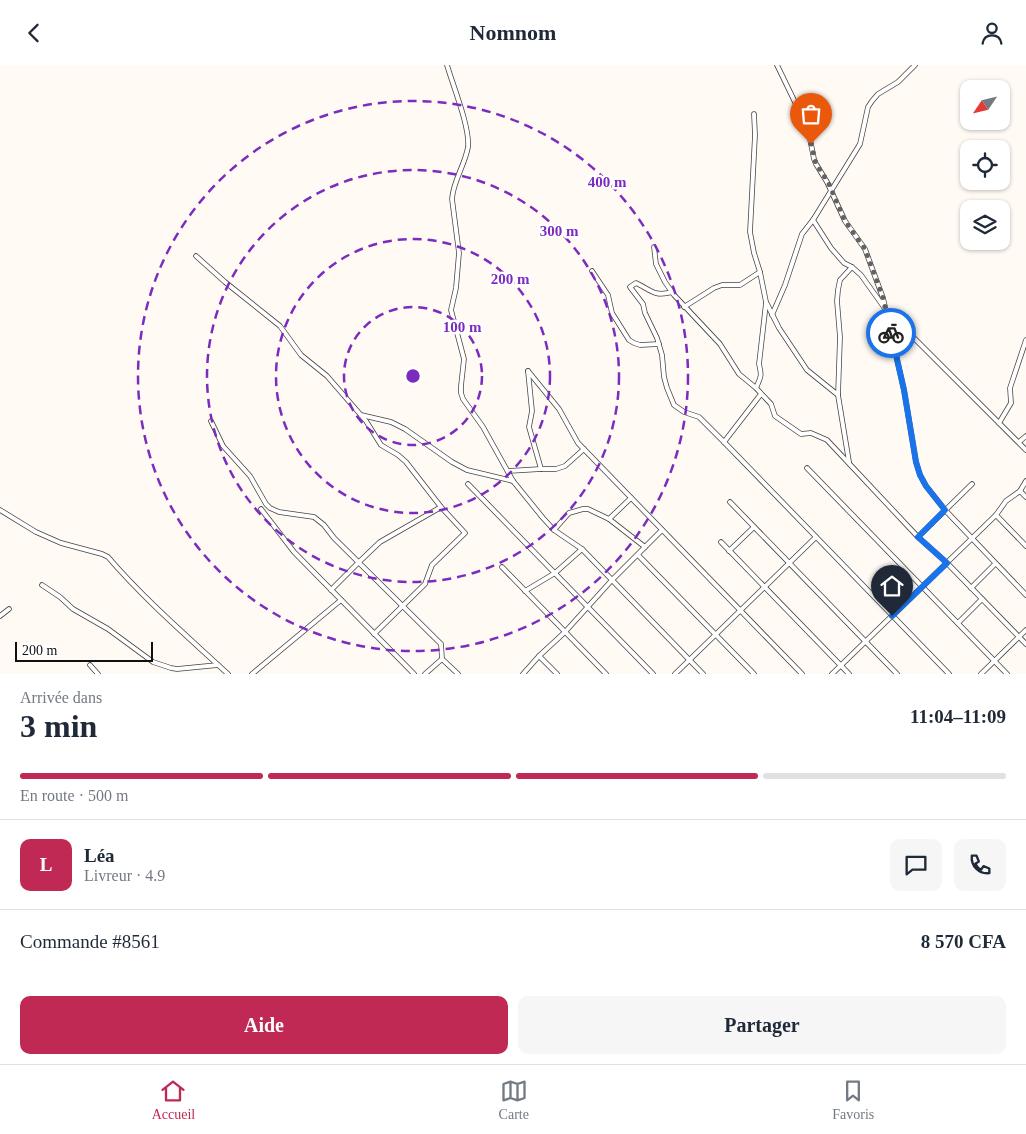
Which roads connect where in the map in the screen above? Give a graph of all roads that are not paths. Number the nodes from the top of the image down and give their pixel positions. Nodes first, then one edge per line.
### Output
1 (446, 65) edge
2 (777, 65) edge
3 (915, 65) edge
4 (754, 114) dead end
5 (831, 190) junction
6 (813, 220) junction
7 (654, 247) dead end
8 (196, 256) dead end
9 (852, 267) junction
10 (592, 271) dead end
11 (760, 272) junction
12 (672, 292) junction
13 (766, 302) junction
14 (684, 307) junction
15 (886, 310) junction
16 (772, 315) junction
17 (1026, 340) edge
18 (659, 344) junction
19 (756, 388) junction
20 (761, 394) junction
21 (838, 395) junction
22 (361, 415) junction
23 (211, 421) dead end
24 (999, 423) junction
25 (1026, 436) edge
26 (724, 443) junction
27 (1018, 443) junction
28 (584, 449) junction
29 (1026, 450) edge
30 (848, 462) junction
31 (807, 468) dead end
32 (541, 469) junction
33 (508, 471) junction
34 (513, 481) junction
35 (1026, 481) edge
36 (468, 484) dead end
37 (972, 484) dead end
38 (1020, 491) junction
39 (1026, 497) edge
40 (631, 498) junction
41 (730, 502) dead end
42 (441, 507) junction
43 (261, 509) dead end
44 (945, 510) junction
45 (0, 511) edge
46 (996, 515) junction
47 (609, 519) junction
48 (754, 527) junction
49 (554, 530) junction
50 (662, 530) junction
51 (816, 537) junction
52 (918, 537) junction
53 (971, 539) junction
54 (721, 542) dead end
55 (1026, 546) edge
56 (645, 547) junction
57 (582, 549) junction
58 (729, 551) junction
59 (638, 555) junction
60 (359, 561) junction
61 (789, 563) junction
62 (947, 563) junction
63 (995, 564) junction
64 (502, 567) dead end
65 (555, 573) junction
66 (612, 580) junction
67 (42, 585) dead end
68 (922, 586) junction
69 (764, 587) junction
70 (971, 587) junction
71 (331, 590) junction
72 (525, 591) junction
73 (1026, 595) edge
74 (982, 599) junction
75 (341, 600) junction
76 (402, 606) junction
77 (588, 607) junction
78 (9, 609) dead end
79 (740, 611) junction
80 (0, 616) edge
81 (892, 616) junction
82 (958, 623) junction
83 (1026, 630) edge
84 (565, 632) junction
85 (374, 634) junction
86 (716, 635) junction
87 (1019, 637) junction
88 (865, 642) junction
89 (1026, 644) edge
90 (539, 656) junction
91 (442, 659) junction
92 (690, 660) junction
93 (994, 661) junction
94 (90, 665) dead end
95 (218, 665) junction
96 (841, 666) junction
97 (98, 674) edge
98 (228, 674) edge
99 (252, 674) edge
100 (414, 674) edge
101 (425, 674) edge
102 (458, 674) edge
103 (523, 674) edge
104 (557, 674) edge
105 (606, 674) edge
106 (653, 674) edge
107 (675, 674) edge
108 (703, 674) edge
109 (754, 674) edge
110 (802, 674) edge
111 (832, 674) edge
112 (849, 674) edge
113 (897, 674) edge
114 (949, 674) edge
115 (981, 674) edge
116 (1007, 674) edge

1 - 33 street
2 - 5 street
3 - 5 street
4 - 11 street
5 - 6 street
5 - 15 street
6 - 9 street
6 - 16 street
7 - 12 street
8 - 22 street
9 - 15 street
9 - 21 street
10 - 18 street
11 - 13 street
11 - 14 street
12 - 14 street
12 - 18 street
13 - 16 street
13 - 19 street
14 - 19 street
15 - 24 street
15 - 44 street
16 - 21 street
17 - 24 street
18 - 26 street
19 - 20 street
20 - 26 street
20 - 30 street
21 - 30 street
22 - 34 street
22 - 42 street
23 - 60 street
24 - 27 street
25 - 27 street
26 - 51 street
27 - 29 street
28 - 32 street
28 - 32 street
28 - 40 street
30 - 52 street
31 - 68 street
32 - 33 street
33 - 34 street
34 - 49 street
35 - 38 street
36 - 65 street
37 - 44 street
38 - 39 street
38 - 46 street
40 - 47 street
40 - 50 street
41 - 48 street
42 - 60 street
42 - 76 street
43 - 71 street
44 - 52 street
44 - 53 street
45 - 95 street
46 - 53 street
46 - 55 street
47 - 49 street
47 - 56 street
48 - 58 street
48 - 61 street
49 - 57 street
50 - 56 street
50 - 79 street
51 - 61 street
51 - 81 street
52 - 62 street
53 - 62 street
53 - 63 street
54 - 58 street
56 - 59 street
57 - 65 street
57 - 66 street
58 - 69 street
59 - 66 street
59 - 86 street
60 - 71 street
60 - 76 street
61 - 69 street
61 - 88 street
62 - 68 street
62 - 70 street
63 - 70 street
63 - 73 street
64 - 72 street
65 - 72 street
65 - 77 street
66 - 77 street
66 - 92 street
67 - 95 street
68 - 81 street
68 - 82 street
69 - 79 street
69 - 96 street
70 - 74 street
71 - 75 street
72 - 84 street
74 - 82 street
74 - 87 street
75 - 85 street
75 - 99 street
76 - 85 street
76 - 91 street
77 - 84 street
77 - 106 street
78 - 80 street
79 - 86 street
79 - 110 street
81 - 88 street
81 - 114 street
82 - 93 street
83 - 87 street
84 - 90 street
84 - 105 street
85 - 100 street
86 - 92 street
86 - 109 street
87 - 89 street
87 - 93 street
88 - 96 street
88 - 113 street
90 - 103 street
90 - 104 street
91 - 101 street
91 - 102 street
92 - 107 street
92 - 108 street
93 - 115 street
93 - 116 street
94 - 97 street
95 - 98 street
96 - 111 street
96 - 112 street

